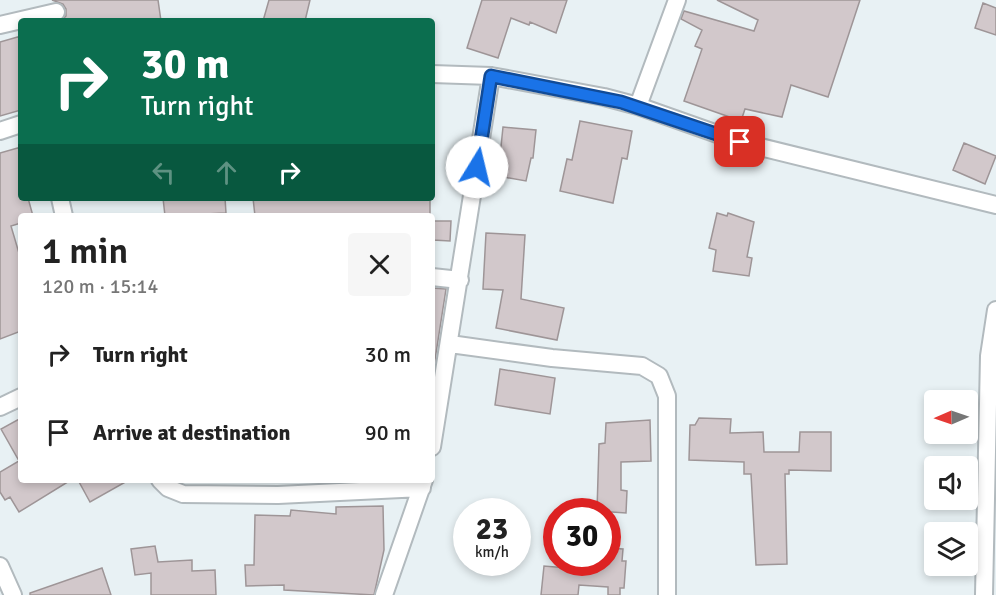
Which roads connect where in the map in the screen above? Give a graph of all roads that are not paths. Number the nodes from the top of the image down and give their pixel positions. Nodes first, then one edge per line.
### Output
1 (677, 0) edge
2 (56, 12) dead end
3 (30, 18) edge
4 (18, 21) edge
5 (0, 25) edge
6 (435, 74) edge
7 (491, 76) junction
8 (638, 106) junction
9 (18, 125) edge
10 (0, 131) edge
11 (996, 205) edge
12 (435, 277) edge
13 (460, 280) junction
14 (996, 310) edge
15 (450, 344) junction
16 (18, 398) edge
17 (0, 407) edge
18 (435, 430) edge
19 (991, 468) edge
20 (163, 483) edge
21 (423, 484) edge
22 (0, 566) edge
23 (13, 595) edge
24 (384, 595) edge
25 (667, 595) edge
26 (984, 595) edge

1 - 8 street
2 - 3 street
4 - 5 street
6 - 7 street
7 - 8 street
7 - 13 street
8 - 11 street
9 - 10 street
12 - 13 street
13 - 15 street
14 - 19 street
15 - 18 street
15 - 25 street
16 - 17 street
19 - 26 street
20 - 21 street
21 - 24 street
22 - 23 street

